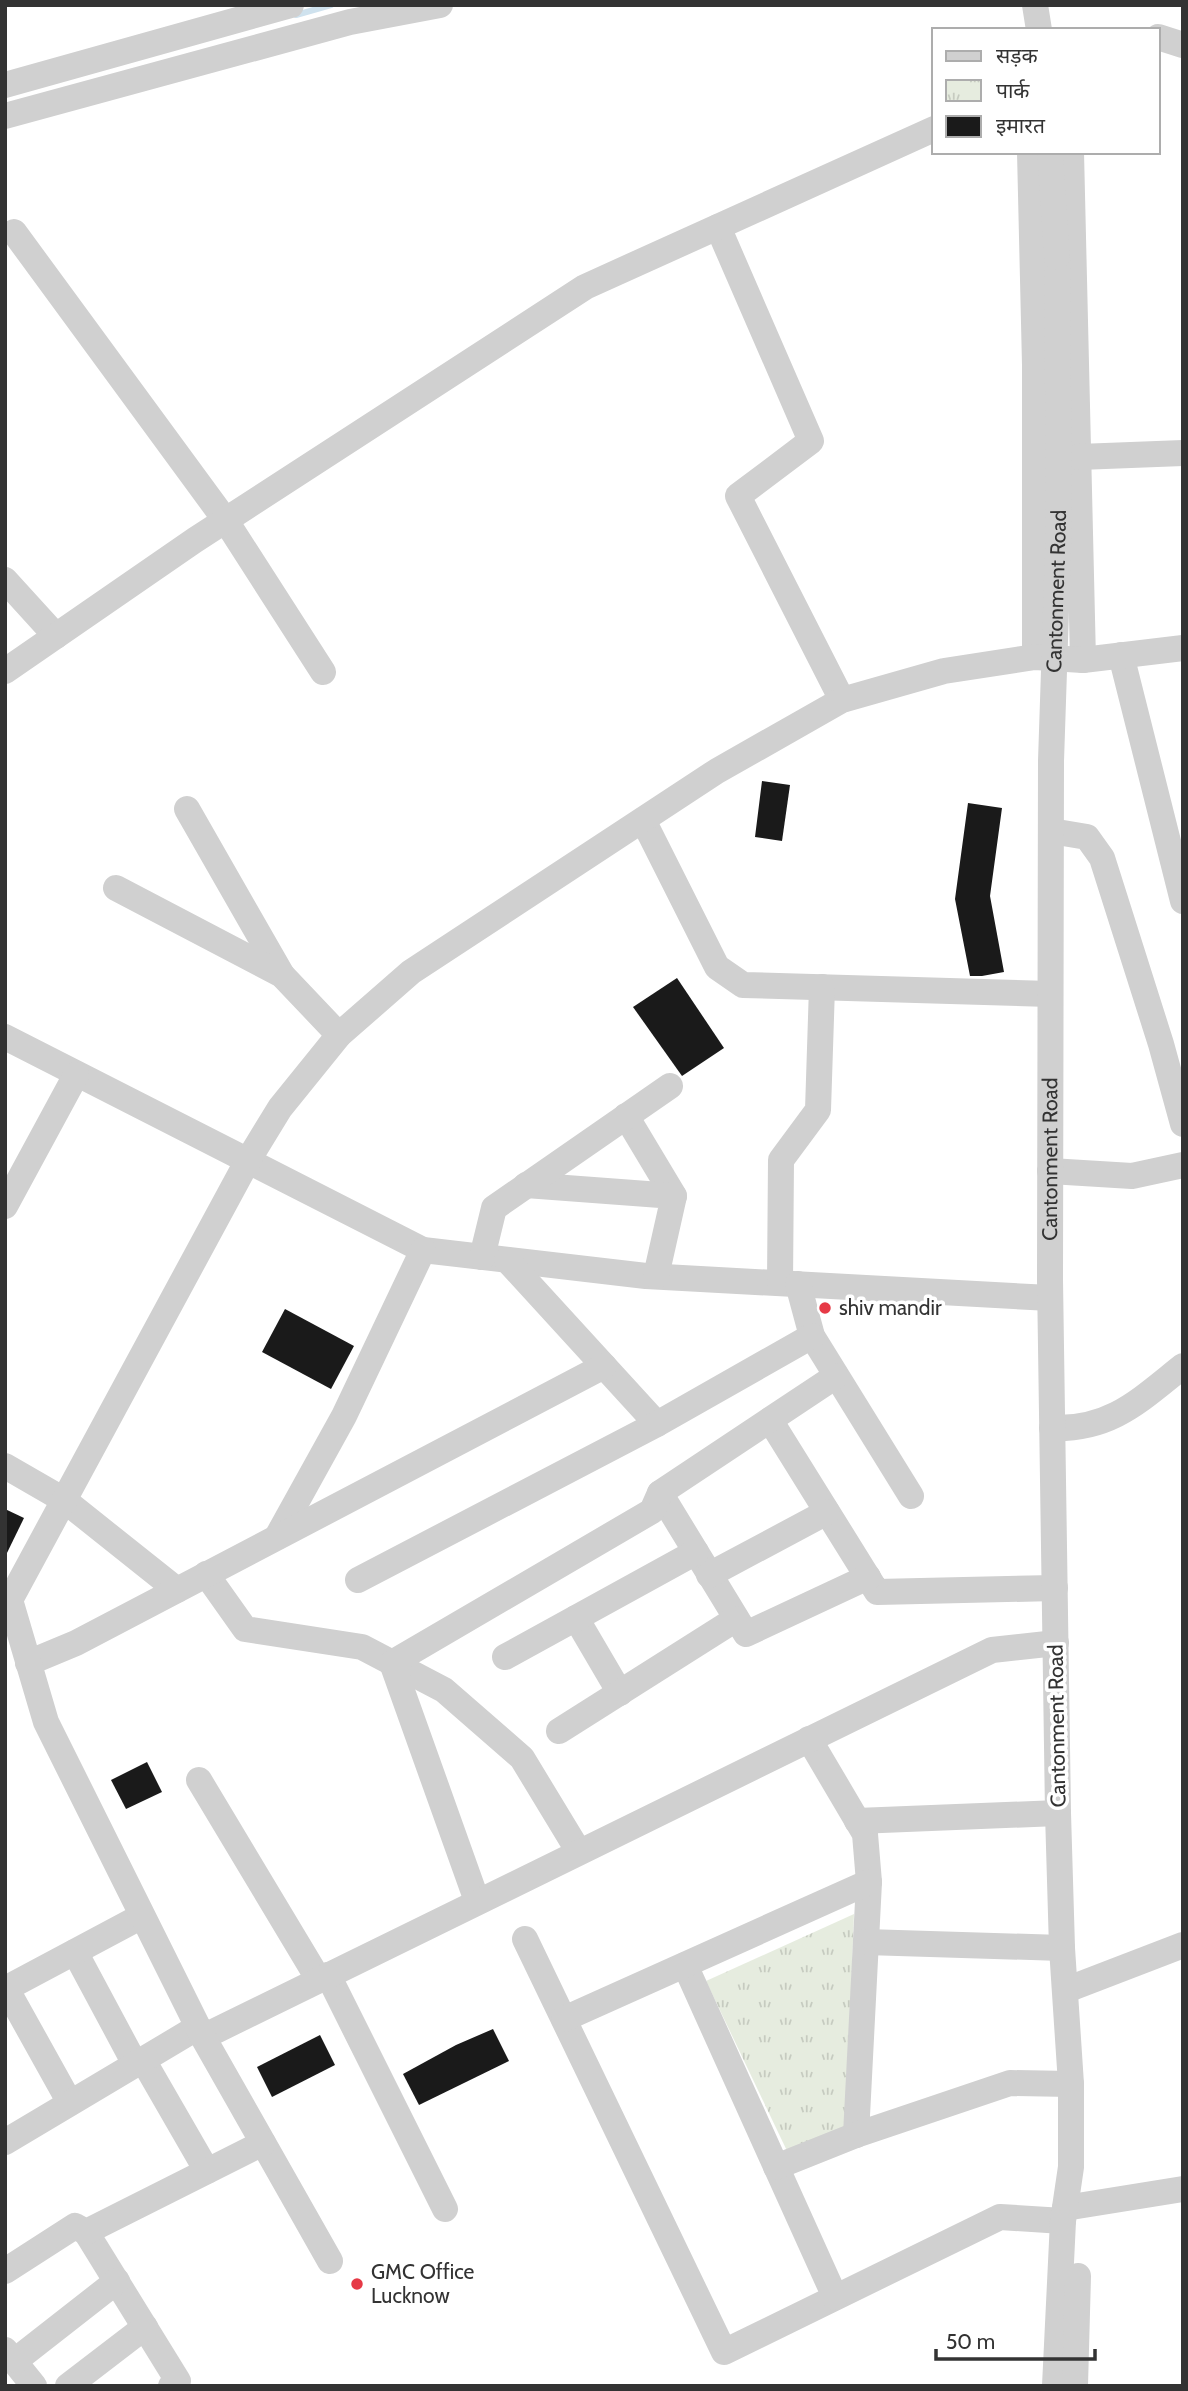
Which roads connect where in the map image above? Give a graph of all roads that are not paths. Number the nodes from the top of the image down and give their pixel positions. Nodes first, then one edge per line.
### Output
1 (291, 5) edge
2 (440, 5) edge
3 (1018, 5) edge
4 (1035, 5) edge
5 (1021, 28) edge
6 (1039, 28) edge
7 (1160, 38) edge
8 (1183, 45) edge
9 (33, 60) dead end
10 (5, 68) edge
11 (5, 85) edge
12 (5, 116) edge
13 (932, 130) edge
14 (1032, 154) edge
15 (1040, 154) edge
16 (1050, 154) edge
17 (1071, 162) edge
18 (718, 227) junction
19 (14, 232) dead end
20 (1183, 453) edge
21 (1079, 457) junction
22 (226, 521) junction
23 (5, 580) edge
24 (56, 636) junction
25 (1183, 648) edge
26 (1121, 655) junction
27 (1045, 656) junction
28 (1083, 660) junction
29 (5, 671) edge
30 (323, 673) dead end
31 (842, 700) junction
32 (187, 809) dead end
33 (643, 820) junction
34 (1051, 831) junction
35 (116, 888) dead end
36 (1183, 901) edge
37 (282, 975) junction
38 (822, 988) junction
39 (1050, 994) junction
40 (338, 1034) junction
41 (5, 1037) edge
42 (76, 1075) junction
43 (1177, 1076) edge
44 (670, 1086) dead end
45 (626, 1116) junction
46 (1183, 1124) edge
47 (247, 1162) junction
48 (1183, 1165) edge
49 (1050, 1171) junction
50 (526, 1185) junction
51 (674, 1196) junction
52 (5, 1206) edge
53 (423, 1250) junction
54 (494, 1258) junction
55 (656, 1276) junction
56 (789, 1284) junction
57 (1050, 1298) junction
58 (812, 1336) junction
59 (604, 1366) junction
60 (1183, 1366) edge
61 (836, 1376) junction
62 (770, 1420) junction
63 (657, 1424) junction
64 (1052, 1429) junction
65 (5, 1466) edge
66 (660, 1493) junction
67 (911, 1496) dead end
68 (64, 1500) junction
69 (827, 1511) junction
70 (277, 1537) junction
71 (696, 1552) junction
72 (206, 1574) junction
73 (709, 1575) junction
74 (867, 1577) junction
75 (358, 1580) dead end
76 (1055, 1588) junction
77 (177, 1590) junction
78 (8, 1601) edge
79 (576, 1618) junction
80 (736, 1619) junction
81 (1056, 1643) junction
82 (505, 1657) dead end
83 (28, 1663) junction
84 (392, 1663) junction
85 (620, 1693) junction
86 (559, 1731) dead end
87 (809, 1739) junction
88 (199, 1780) dead end
89 (1058, 1813) junction
90 (857, 1821) junction
91 (579, 1852) junction
92 (869, 1882) junction
93 (477, 1901) junction
94 (142, 1916) junction
95 (525, 1939) dead end
96 (866, 1942) junction
97 (1183, 1945) edge
98 (1062, 1948) junction
99 (75, 1952) junction
100 (685, 1965) junction
101 (323, 1978) junction
102 (6, 1988) edge
103 (1066, 1990) junction
104 (564, 2019) junction
105 (201, 2032) junction
106 (139, 2062) junction
107 (1071, 2084) junction
108 (70, 2103) junction
109 (856, 2135) junction
110 (5, 2141) edge
111 (263, 2143) junction
112 (776, 2167) junction
113 (207, 2171) junction
114 (1183, 2189) edge
115 (445, 2209) dead end
116 (1069, 2212) junction
117 (86, 2232) junction
118 (330, 2261) dead end
119 (5, 2272) edge
120 (117, 2281) junction
121 (835, 2297) junction
122 (145, 2327) junction
123 (11, 2355) edge
124 (34, 2386) edge
125 (68, 2386) edge
126 (171, 2386) edge
127 (1055, 2386) edge
128 (1075, 2386) edge

1 - 11 street
2 - 12 street
3 - 5 street
4 - 6 street
7 - 8 street
9 - 10 street
13 - 18 street
14 - 27 street
15 - 17 street
16 - 27 street, Cantonment Road, bridge
17 - 21 street
18 - 22 street
18 - 31 street
19 - 22 street
20 - 21 street
21 - 28 street
22 - 24 street
22 - 30 street
23 - 24 street
24 - 29 street
25 - 26 street
26 - 28 street
26 - 36 street
27 - 28 street
27 - 31 street
27 - 34 street, Cantonment Road
31 - 33 street
32 - 37 street
33 - 38 street
33 - 40 street
34 - 39 street, Cantonment Road
34 - 43 street
35 - 37 street
37 - 40 street
38 - 39 street
38 - 56 street
39 - 49 street, Cantonment Road
40 - 47 street
41 - 42 street
42 - 47 street
42 - 52 street
43 - 46 street
44 - 45 street
45 - 50 street
45 - 51 street
47 - 53 street
47 - 68 street
48 - 49 street
49 - 57 street, Cantonment Road
50 - 51 street
50 - 54 street
51 - 55 street
53 - 54 street
53 - 70 street
54 - 55 street
54 - 59 street
55 - 56 street
56 - 57 street
56 - 58 street
57 - 64 street, Cantonment Road
58 - 61 street
58 - 63 street
59 - 63 street
59 - 70 street
60 - 64 street
61 - 62 street
61 - 67 street
62 - 66 street
62 - 69 street
63 - 75 street
64 - 76 street, Cantonment Road
65 - 68 street
66 - 71 street
66 - 84 street
68 - 77 street
68 - 78 street
69 - 73 street
69 - 74 street
70 - 72 street
71 - 73 street
71 - 79 street
72 - 77 street
72 - 84 street
73 - 80 street
74 - 76 street
74 - 80 street
76 - 81 street, Cantonment Road
77 - 83 street
78 - 83 street
79 - 82 street
79 - 85 street
80 - 85 street
81 - 87 street
81 - 89 street, Cantonment Road
83 - 94 street
84 - 91 street
84 - 93 street
85 - 86 street
87 - 90 street
87 - 91 street
88 - 101 street
89 - 90 street
89 - 98 street, Cantonment Road
90 - 92 street
91 - 93 street
92 - 96 street
92 - 100 street
93 - 101 street
94 - 99 street
94 - 105 street
95 - 104 street
96 - 98 street
96 - 109 street
97 - 103 street
98 - 103 street, Cantonment Road
99 - 102 street
99 - 106 street
100 - 104 street
100 - 112 street
101 - 105 street
101 - 115 street
102 - 108 street
103 - 107 street, Cantonment Road
104 - 121 street
105 - 106 street
105 - 111 street
106 - 108 street
106 - 113 street
107 - 109 street
107 - 116 street, Cantonment Road
108 - 110 street
109 - 112 street
111 - 113 street
111 - 118 street
112 - 121 street
113 - 117 street
114 - 116 street
116 - 121 street
116 - 127 street, Cantonment Road
116 - 128 street, Cantonment Road
117 - 119 street
117 - 120 street
120 - 122 street
120 - 123 street
122 - 125 street
122 - 126 street
123 - 124 street

